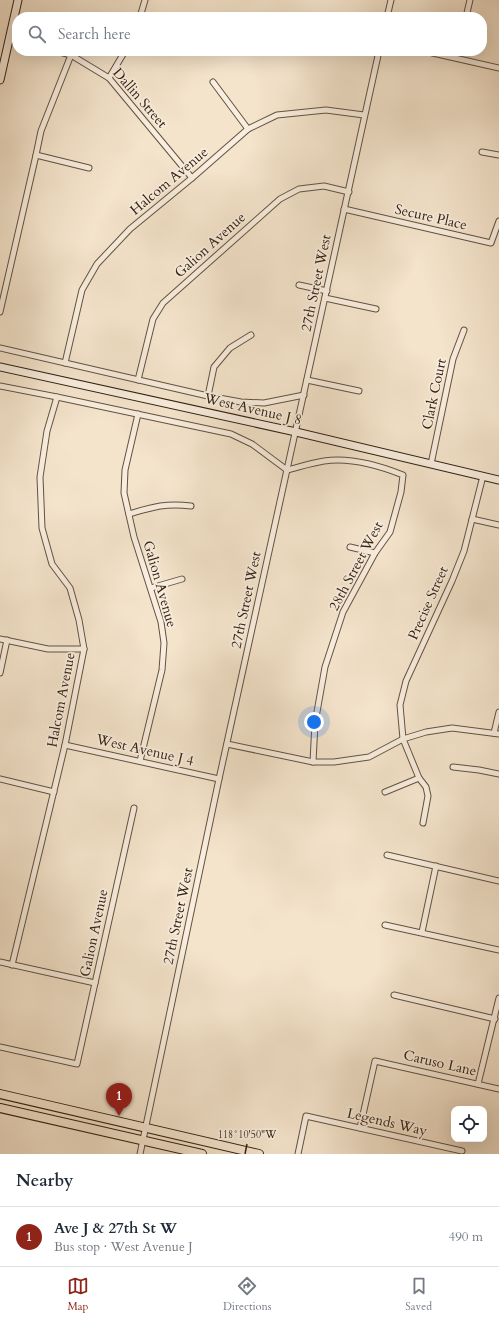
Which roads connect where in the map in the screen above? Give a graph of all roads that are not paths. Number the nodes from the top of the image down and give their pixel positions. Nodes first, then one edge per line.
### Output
1 (18, 0) edge
2 (145, 0) edge
3 (391, 0) edge
4 (470, 0) edge
5 (15, 12) edge
6 (141, 12) edge
7 (388, 12) edge
8 (467, 12) edge
9 (12, 26) edge
10 (9, 39) junction
11 (12, 40) edge
12 (71, 56) edge
13 (73, 56) edge
14 (123, 56) edge
15 (378, 56) edge
16 (448, 56) edge
17 (457, 58) joint
18 (499, 68) edge
19 (109, 78) junction
20 (0, 80) edge
21 (213, 82) dead end
22 (364, 115) junction
23 (248, 129) junction
24 (482, 152) dead end
25 (36, 154) junction
26 (499, 156) edge
27 (89, 168) dead end
28 (192, 178) junction
29 (349, 192) junction
30 (344, 209) junction
31 (499, 221) edge
32 (299, 285) dead end
33 (326, 291) junction
34 (325, 298) junction
35 (376, 309) dead end
36 (0, 312) edge
37 (464, 330) dead end
38 (251, 335) dead end
39 (0, 348) edge
40 (65, 363) junction
41 (0, 367) edge
42 (138, 380) junction
43 (307, 380) junction
44 (0, 386) edge
45 (359, 391) dead end
46 (304, 395) junction
47 (208, 396) junction
48 (57, 397) junction
49 (138, 414) junction
50 (296, 432) junction
51 (431, 464) junction
52 (287, 470) junction
53 (483, 476) junction
54 (499, 480) edge
55 (191, 506) dead end
56 (129, 514) junction
57 (472, 519) junction
58 (499, 525) edge
59 (350, 547) dead end
60 (375, 553) junction
61 (182, 579) dead end
62 (151, 588) junction
63 (0, 639) edge
64 (7, 640) junction
65 (84, 649) junction
66 (0, 673) edge
67 (499, 712) edge
68 (497, 733) edge
69 (403, 740) junction
70 (227, 744) junction
71 (65, 745) junction
72 (140, 761) junction
73 (313, 762) junction
74 (453, 767) dead end
75 (499, 774) edge
76 (419, 778) junction
77 (0, 779) edge
78 (219, 779) junction
79 (54, 792) junction
80 (385, 792) dead end
81 (134, 808) dead end
82 (423, 823) dead end
83 (387, 855) dead end
84 (436, 866) junction
85 (499, 881) edge
86 (385, 925) dead end
87 (422, 932) junction
88 (499, 950) edge
89 (0, 962) edge
90 (12, 965) junction
91 (95, 983) junction
92 (394, 995) dead end
93 (499, 998) edge
94 (495, 1019) junction
95 (0, 1047) edge
96 (478, 1084) junction
97 (499, 1089) edge
98 (0, 1094) edge
99 (0, 1108) edge
100 (145, 1128) junction
101 (360, 1128) junction
102 (143, 1141) junction
103 (462, 1151) dead end
104 (140, 1154) edge
105 (202, 1154) edge
106 (259, 1154) edge
107 (298, 1154) edge

1 - 5 street
2 - 6 street
3 - 7 street
4 - 8 street
9 - 10 street
10 - 11 street
10 - 20 street
12 - 25 street
13 - 19 street, Dallin Street
14 - 19 street
15 - 22 street, 27th Street West
16 - 17 street
17 - 18 street
19 - 28 street, Dallin Street
21 - 23 street
22 - 23 street, Halcom Avenue
22 - 29 street, 27th Street West
23 - 28 street, Halcom Avenue
24 - 26 street
25 - 27 street
25 - 36 street
28 - 40 street, Halcom Avenue
29 - 30 street, 27th Street West
29 - 42 street, Galion Avenue
30 - 31 street, Secure Place
30 - 33 street, 27th Street West
32 - 33 street
33 - 34 street, 27th Street West
34 - 35 street
34 - 43 street, 27th Street West
37 - 51 street, Clark Court
38 - 47 street
39 - 40 street
40 - 42 street
41 - 50 street, West Avenue J 8
42 - 47 street
43 - 45 street
43 - 46 street, 27th Street West
44 - 48 street
46 - 47 street
46 - 50 street, 27th Street West
48 - 49 street
48 - 65 street, Halcom Avenue
49 - 52 street
49 - 56 street, Galion Avenue
50 - 51 street, West Avenue J 8
50 - 52 street, 27th Street West
51 - 53 street, West Avenue J 8
52 - 60 street, 28th Street West
52 - 70 street, 27th Street West
53 - 54 street, West Avenue J 8
53 - 57 street, Precise Street
55 - 56 street
56 - 62 street, Galion Avenue
57 - 58 street
57 - 69 street, Precise Street
59 - 60 street
60 - 73 street, 28th Street West
61 - 62 street
62 - 72 street, Galion Avenue
63 - 64 street
64 - 65 street
64 - 66 street
65 - 71 street, Halcom Avenue
67 - 68 street
68 - 69 street
69 - 73 street
69 - 76 street, Precise Street
70 - 73 street
70 - 78 street, 27th Street West
71 - 72 street, West Avenue J 4
71 - 79 street, Halcom Avenue
72 - 78 street, West Avenue J 4
74 - 75 street
76 - 80 street
76 - 82 street, Precise Street
77 - 79 street
78 - 100 street, 27th Street West
79 - 90 street, Halcom Avenue
81 - 91 street, Galion Avenue
83 - 84 street
84 - 85 street
84 - 87 street
86 - 87 street
87 - 88 street
89 - 90 street
90 - 91 street
91 - 95 street, Galion Avenue
92 - 94 street
93 - 94 street
94 - 96 street
96 - 97 street, Caruso Lane
96 - 101 street, Caruso Lane
98 - 100 main road
99 - 102 main road
100 - 102 street, 27th Street West
100 - 106 main road
101 - 103 street, Legends Way
101 - 107 street, Legends Way
102 - 104 street, 27th Street West
102 - 105 main road

